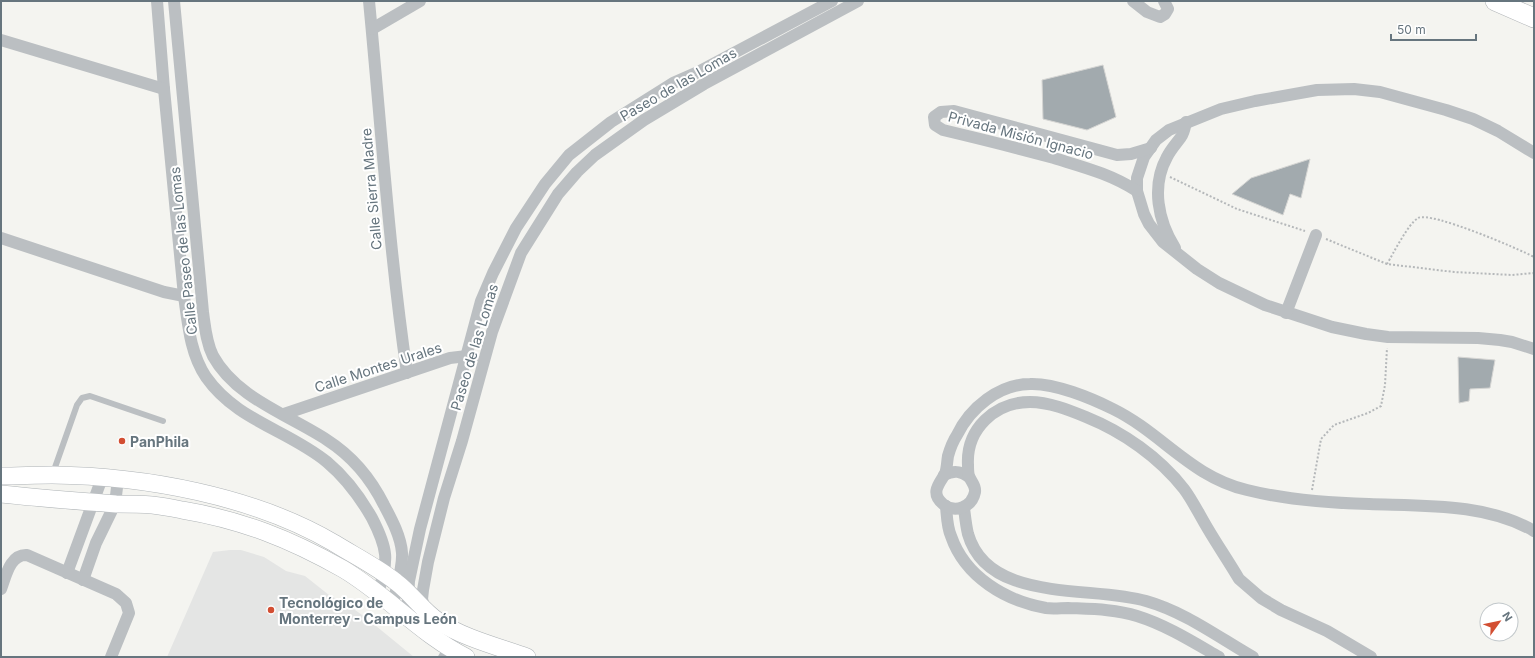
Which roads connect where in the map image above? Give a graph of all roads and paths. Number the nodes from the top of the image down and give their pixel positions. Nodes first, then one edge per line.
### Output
1 (157, 1) edge
2 (174, 1) edge
3 (369, 1) edge
4 (420, 1) edge
5 (832, 1) edge
6 (858, 1) edge
7 (1133, 1) edge
8 (1164, 1) edge
9 (1495, 1) edge
10 (1527, 1) edge
11 (1534, 4) edge
12 (1534, 18) edge
13 (372, 29) junction
14 (1, 40) edge
15 (698, 72) junction
16 (704, 84) junction
17 (164, 89) junction
18 (1186, 122) junction
19 (1150, 148) junction
20 (1534, 153) edge
21 (1160, 172) junction
22 (1137, 191) junction
23 (1316, 235) junction
24 (1, 238) edge
25 (1179, 255) junction
26 (1534, 258) edge
27 (1387, 264) junction
28 (1534, 273) edge
29 (184, 296) junction
30 (1286, 313) junction
31 (1388, 337) junction
32 (1534, 348) edge
33 (467, 356) junction
34 (484, 360) junction
35 (407, 373) junction
36 (284, 414) junction
37 (163, 421) dead end
38 (52, 475) junction
39 (944, 475) junction
40 (1, 476) edge
41 (969, 477) junction
42 (110, 478) junction
43 (377, 492) junction
44 (1, 494) edge
45 (362, 500) junction
46 (93, 501) junction
47 (1310, 501) junction
48 (116, 504) junction
49 (946, 506) junction
50 (964, 508) junction
51 (1534, 531) edge
52 (67, 573) junction
53 (83, 580) junction
54 (397, 584) junction
55 (1, 589) edge
56 (378, 593) junction
57 (393, 604) junction
58 (426, 611) junction
59 (407, 616) junction
60 (469, 649) edge
61 (444, 652) edge
62 (111, 657) edge
63 (527, 657) edge
64 (1219, 657) edge
65 (1253, 657) edge
66 (1371, 657) edge

1 - 17 street, Calle Paseo de las Lomas
2 - 36 street, Calle Paseo de las Lomas
3 - 13 street, Calle Sierra Madre
4 - 13 street
5 - 15 street, Paseo de las Lomas
6 - 16 street, Paseo de las Lomas
7 - 8 street
9 - 12 main road
10 - 11 main road
13 - 35 street, Calle Sierra Madre
14 - 17 street
15 - 16 street
15 - 33 street, Paseo de las Lomas
16 - 34 street, Paseo de las Lomas
17 - 29 street, Calle Paseo de las Lomas
18 - 19 street
18 - 20 street
18 - 21 street
19 - 22 street
19 - 22 street, Privada Misión Ignacio
21 - 23 path
21 - 25 street
22 - 25 street
23 - 27 path
23 - 30 street
24 - 29 street
25 - 30 street
26 - 27 path
27 - 28 path
29 - 45 street, Calle Paseo de las Lomas
30 - 31 street
31 - 32 street
31 - 47 path
33 - 34 street, Calle Montes Urales
33 - 35 street, Calle Montes Urales
33 - 54 street, Paseo de las Lomas
34 - 58 street, Paseo de las Lomas
35 - 36 street, Calle Montes Urales
36 - 43 street, Calle Paseo de las Lomas
37 - 38 lane
38 - 40 street
38 - 42 street
39 - 41 street
39 - 47 street
39 - 49 street
41 - 50 street
41 - 66 street
42 - 46 street
42 - 48 street
42 - 54 street
43 - 45 street
43 - 54 street, Calle Paseo de las Lomas
44 - 46 street
45 - 54 street, Calle Paseo de las Lomas
46 - 48 street
46 - 52 street
47 - 51 street
48 - 53 street
48 - 56 street
49 - 50 street
49 - 64 street
50 - 65 street
52 - 53 street
52 - 55 street
53 - 62 street
54 - 56 street, Calle Paseo de las Lomas
54 - 57 street, Calle Paseo de las Lomas
54 - 58 street
54 - 59 street, Paseo de las Lomas
56 - 57 street
57 - 59 street
58 - 60 street
59 - 61 street
60 - 61 street
60 - 63 street

